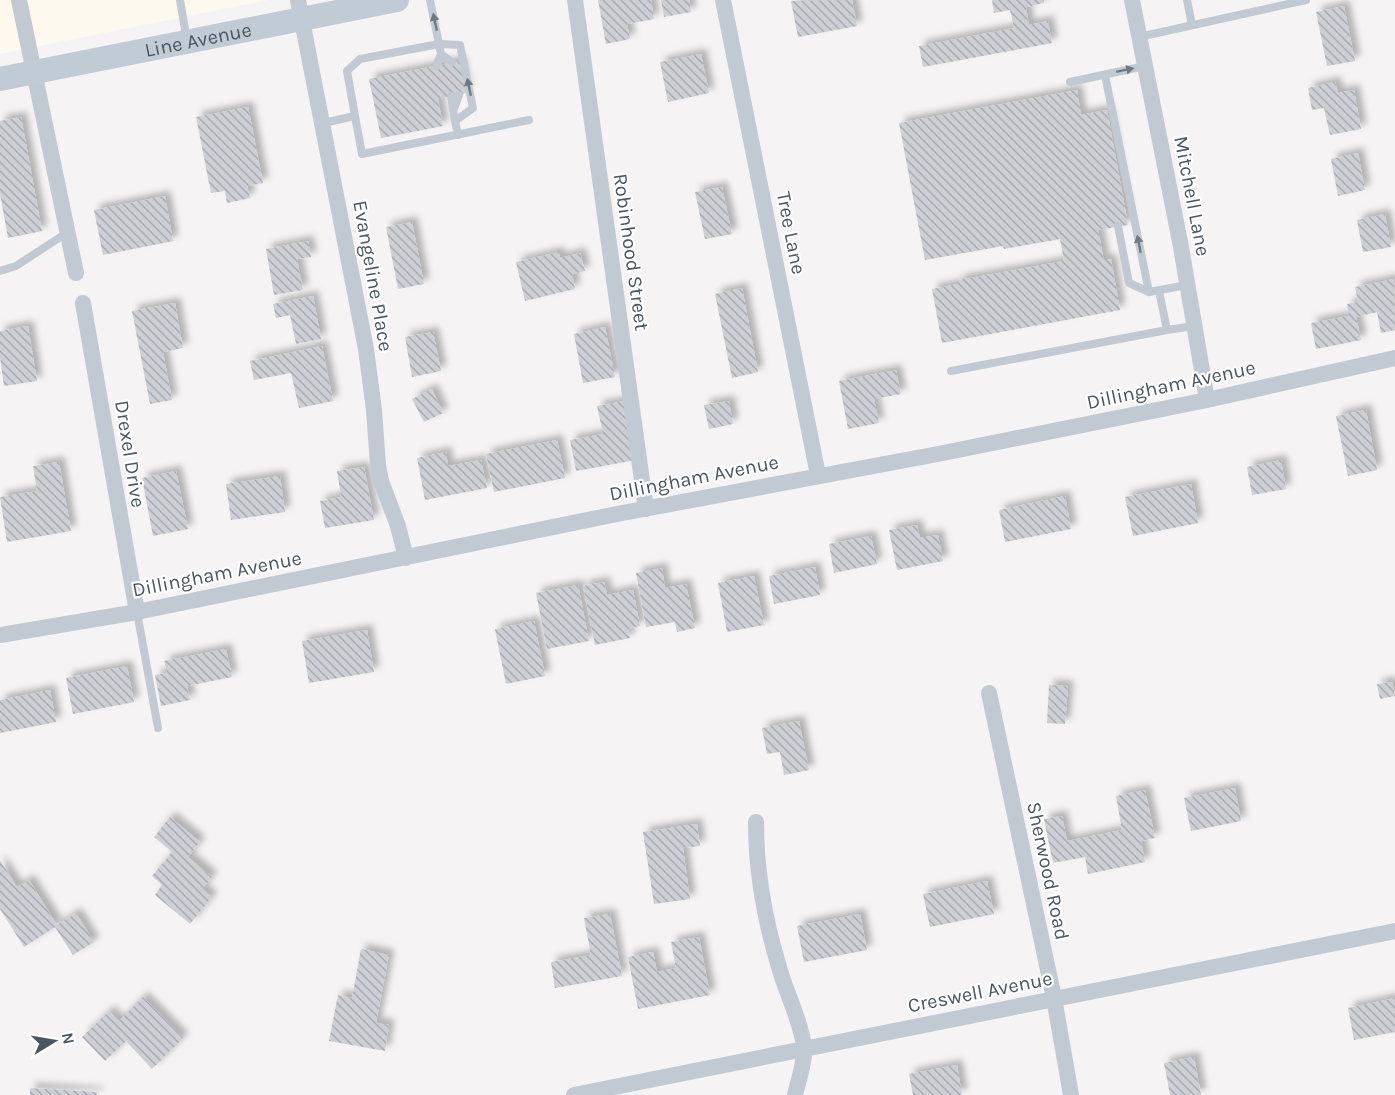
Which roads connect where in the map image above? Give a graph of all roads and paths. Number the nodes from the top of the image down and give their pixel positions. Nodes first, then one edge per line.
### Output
1 (19, 0) edge
2 (180, 0) edge
3 (397, 0) edge
4 (430, 0) edge
5 (575, 0) edge
6 (723, 0) edge
7 (1132, 0) edge
8 (1187, 0) edge
9 (1306, 0) edge
10 (300, 9) edge
11 (1192, 25) junction
12 (1139, 37) junction
13 (187, 42) junction
14 (439, 44) junction
15 (441, 54) junction
16 (1145, 66) junction
17 (34, 73) junction
18 (1105, 75) junction
19 (0, 79) edge
20 (1070, 82) dead end
21 (356, 116) junction
22 (454, 117) junction
23 (529, 120) dead end
24 (322, 123) junction
25 (458, 135) junction
26 (1118, 226) dead end
27 (68, 232) junction
28 (0, 271) edge
29 (76, 273) dead end
30 (1187, 285) junction
31 (1154, 291) junction
32 (83, 303) dead end
33 (1194, 326) junction
34 (1167, 330) junction
35 (1395, 358) edge
36 (951, 371) dead end
37 (1207, 400) junction
38 (818, 475) junction
39 (646, 509) junction
40 (406, 558) junction
41 (137, 612) junction
42 (0, 635) edge
43 (989, 693) dead end
44 (158, 728) dead end
45 (756, 822) dead end
46 (1395, 931) edge
47 (1054, 998) junction
48 (805, 1048) junction
49 (574, 1095) edge
50 (795, 1095) edge
51 (1071, 1095) edge

1 - 17 street
2 - 13 lane
3 - 10 main road, Line Avenue
14 -> 4 lane
5 - 39 street, Robinhood Street
6 - 38 street, Tree Lane
7 - 12 street, Mitchell Lane
8 - 11 lane
9 - 11 lane
10 - 13 main road, Line Avenue
10 - 24 street, Evangeline Place
11 - 12 lane
12 - 16 street, Mitchell Lane
13 - 17 main road, Line Avenue
14 - 15 lane
14 - 21 lane
22 -> 14 lane
15 - 15 lane
18 -> 16 lane
16 - 30 street, Mitchell Lane
17 - 19 main road, Line Avenue
17 - 27 street
18 - 20 lane
31 -> 18 lane
21 - 24 lane
21 - 25 lane
22 - 22 lane
22 - 25 lane
23 - 25 lane
24 - 40 street, Evangeline Place
26 - 31 lane
27 - 28 lane
27 - 29 street
30 - 31 lane
30 - 33 street, Mitchell Lane
31 - 34 lane
32 - 41 street, Drexel Drive
33 - 34 lane
33 - 37 street, Mitchell Lane
34 - 36 lane
35 - 37 street, Dillingham Avenue
37 - 38 street, Dillingham Avenue
38 - 39 street, Dillingham Avenue
39 - 40 street, Dillingham Avenue
40 - 41 street, Dillingham Avenue
41 - 42 street, Dillingham Avenue
41 - 44 lane
43 - 47 street, Sherwood Road
45 - 48 street
46 - 47 street, Creswell Avenue
47 - 48 street, Creswell Avenue
47 - 51 street, Sherwood Road
48 - 49 street, Creswell Avenue
48 - 50 street

